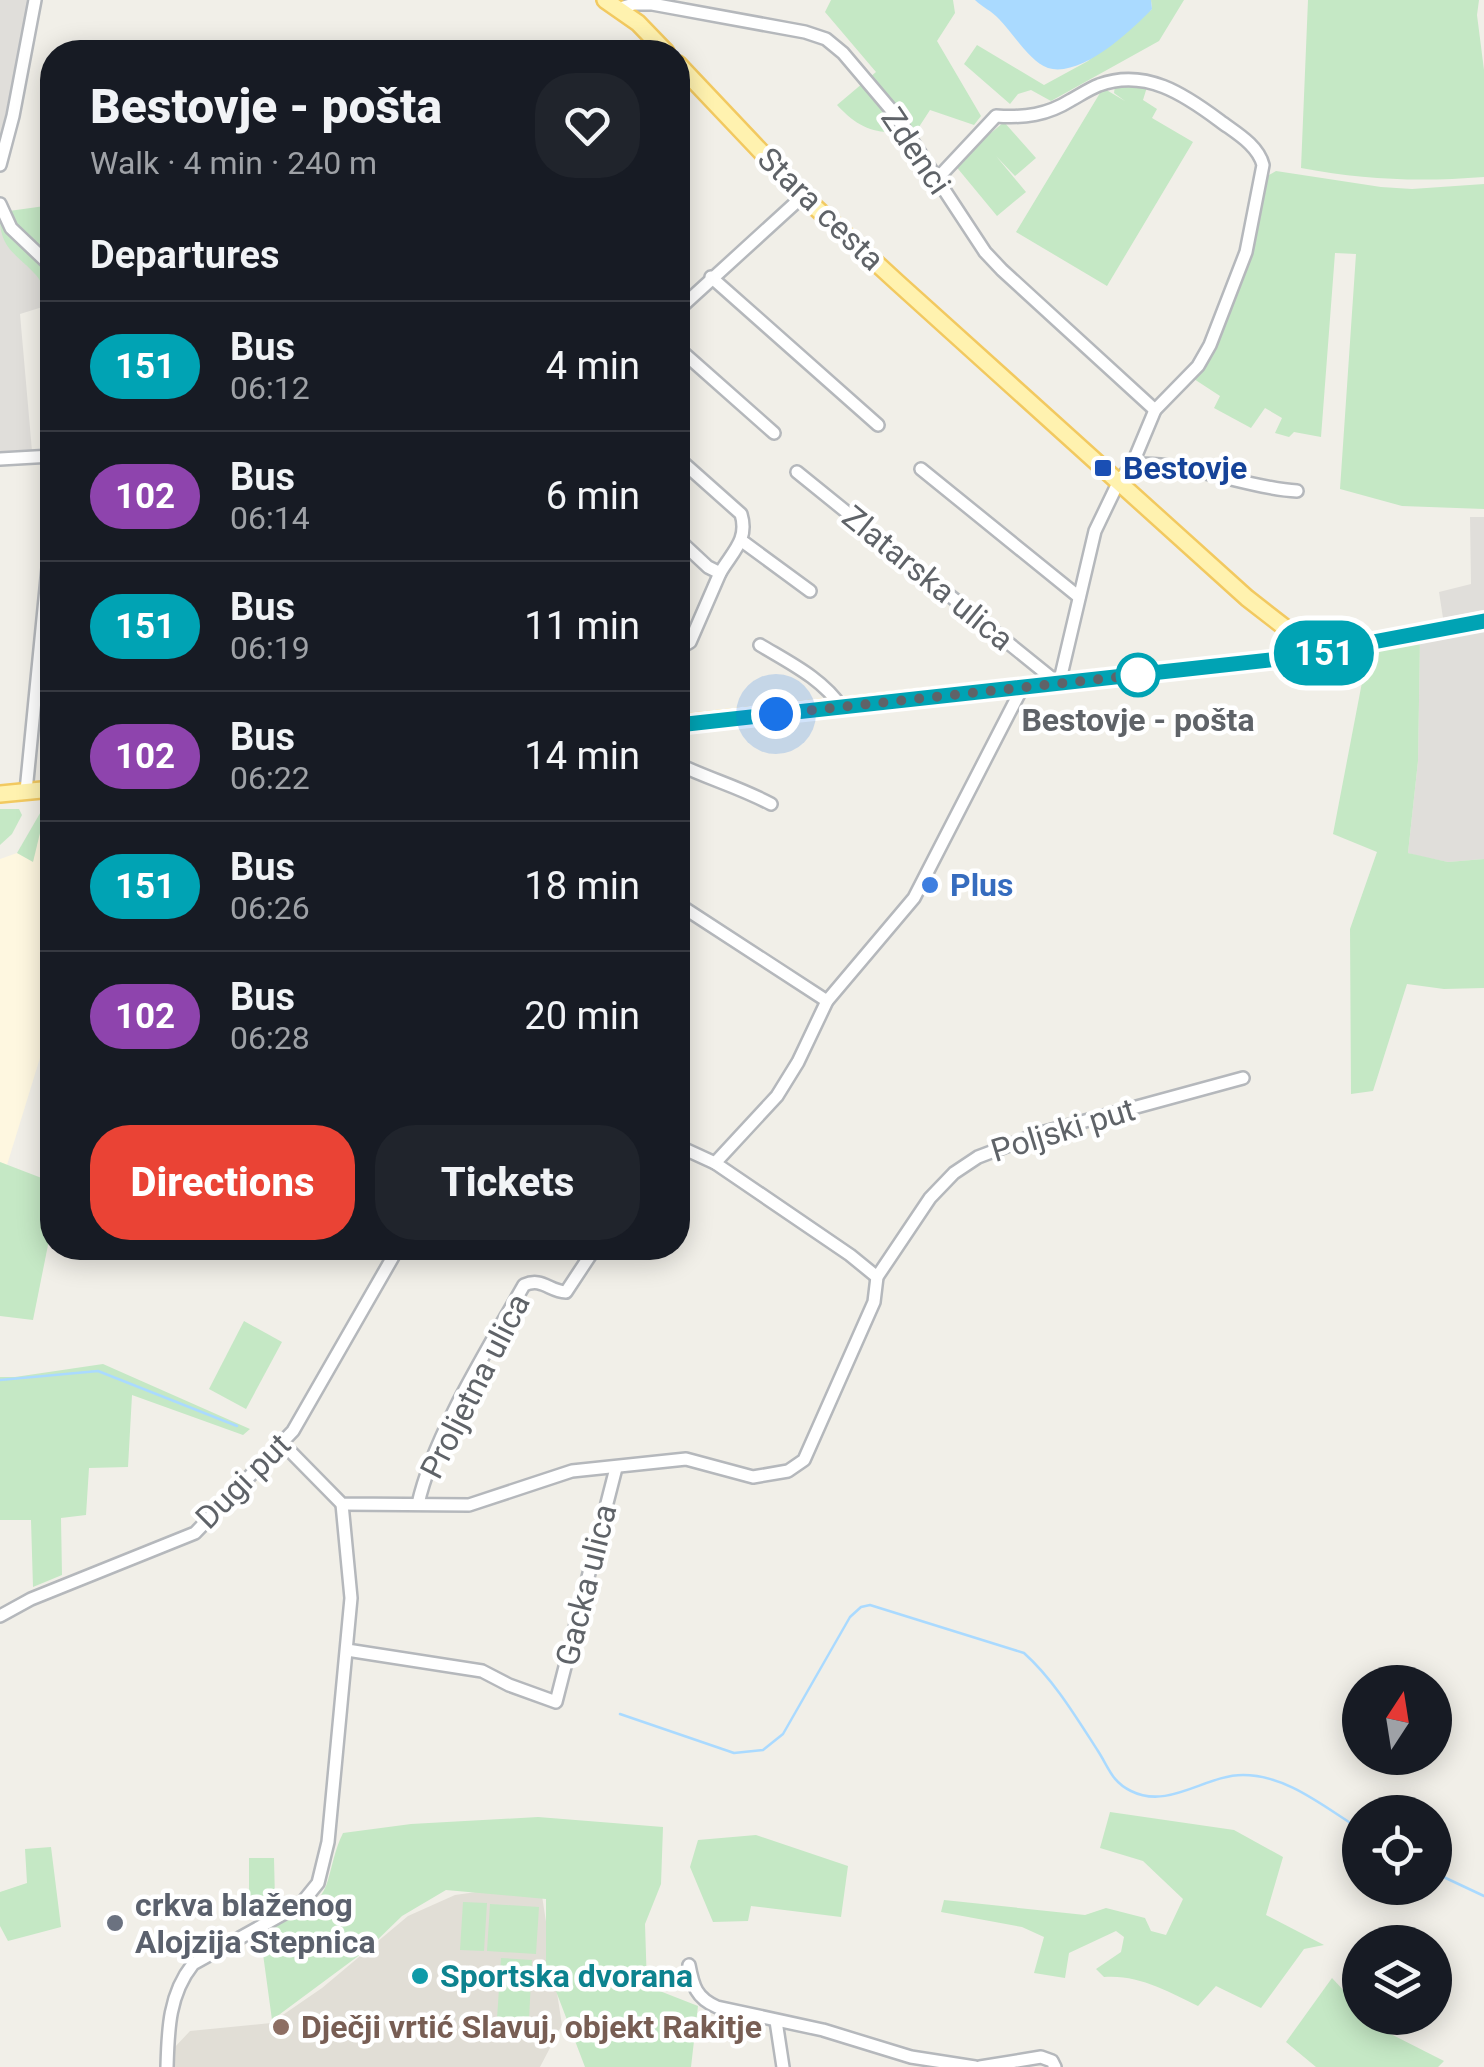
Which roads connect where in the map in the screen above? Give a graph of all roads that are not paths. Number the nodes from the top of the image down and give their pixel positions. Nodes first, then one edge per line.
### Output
1 (35, 0) edge
2 (612, 4) edge
3 (652, 40) edge
4 (690, 77) edge
5 (0, 164) edge
6 (936, 180) junction
7 (804, 196) junction
8 (0, 204) edge
9 (40, 255) edge
10 (711, 277) junction
11 (690, 298) edge
12 (690, 358) edge
13 (1156, 410) junction
14 (878, 425) dead end
15 (774, 432) dead end
16 (40, 457) edge
17 (0, 459) edge
18 (1132, 465) junction
19 (690, 469) edge
20 (920, 469) dead end
21 (797, 472) dead end
22 (1119, 481) junction
23 (1298, 491) dead end
24 (742, 541) junction
25 (690, 549) edge
26 (720, 573) junction
27 (810, 591) dead end
28 (1079, 597) junction
29 (1484, 621) edge
30 (690, 642) edge
31 (760, 645) dead end
32 (40, 649) edge
33 (1319, 654) junction
34 (1060, 684) junction
35 (1022, 688) junction
36 (842, 708) junction
37 (690, 723) edge
38 (690, 770) edge
39 (40, 790) edge
40 (26, 791) junction
41 (0, 794) edge
42 (771, 804) dead end
43 (690, 912) edge
44 (826, 1002) junction
45 (1243, 1078) dead end
46 (690, 1152) edge
47 (715, 1163) junction
48 (391, 1260) edge
49 (588, 1260) edge
50 (877, 1277) junction
51 (283, 1444) junction
52 (616, 1468) junction
53 (342, 1504) junction
54 (418, 1504) junction
55 (0, 1616) edge
56 (347, 1650) junction
57 (688, 1965) dead end
58 (776, 2021) junction
59 (166, 2067) edge
60 (783, 2067) edge
61 (978, 2067) edge
62 (1055, 2067) edge

1 - 5 street
2 - 3 main road
2 - 6 street, Zdenci
4 - 7 main road, Stara cesta
6 - 13 street, Zdenci
6 - 13 street
7 - 10 street
7 - 22 main road, Stara cesta
8 - 9 street
10 - 11 street
10 - 14 street
12 - 15 street
13 - 18 street
16 - 17 street
18 - 22 street
18 - 23 street
19 - 24 street
20 - 28 street
21 - 34 street, Zlatarska ulica
22 - 28 street
22 - 33 main road
24 - 26 street
24 - 27 street
25 - 26 street
26 - 30 street
28 - 34 street
29 - 33 main road
31 - 36 street
32 - 40 street
33 - 34 main road
34 - 35 main road
35 - 36 main road
35 - 44 street
36 - 37 main road
38 - 42 street
39 - 40 main road
40 - 41 main road
43 - 44 street
44 - 47 street
45 - 50 street, Poljski put
46 - 47 street
47 - 50 street
48 - 51 street, Dugi put
49 - 54 street, Proljetna ulica
50 - 52 street, Poljski put
51 - 53 street
51 - 55 street, Dugi put
52 - 54 street
52 - 56 street, Gacka ulica
53 - 54 street
53 - 56 street
56 - 59 street
57 - 58 street
58 - 60 street
58 - 61 street
61 - 62 street

